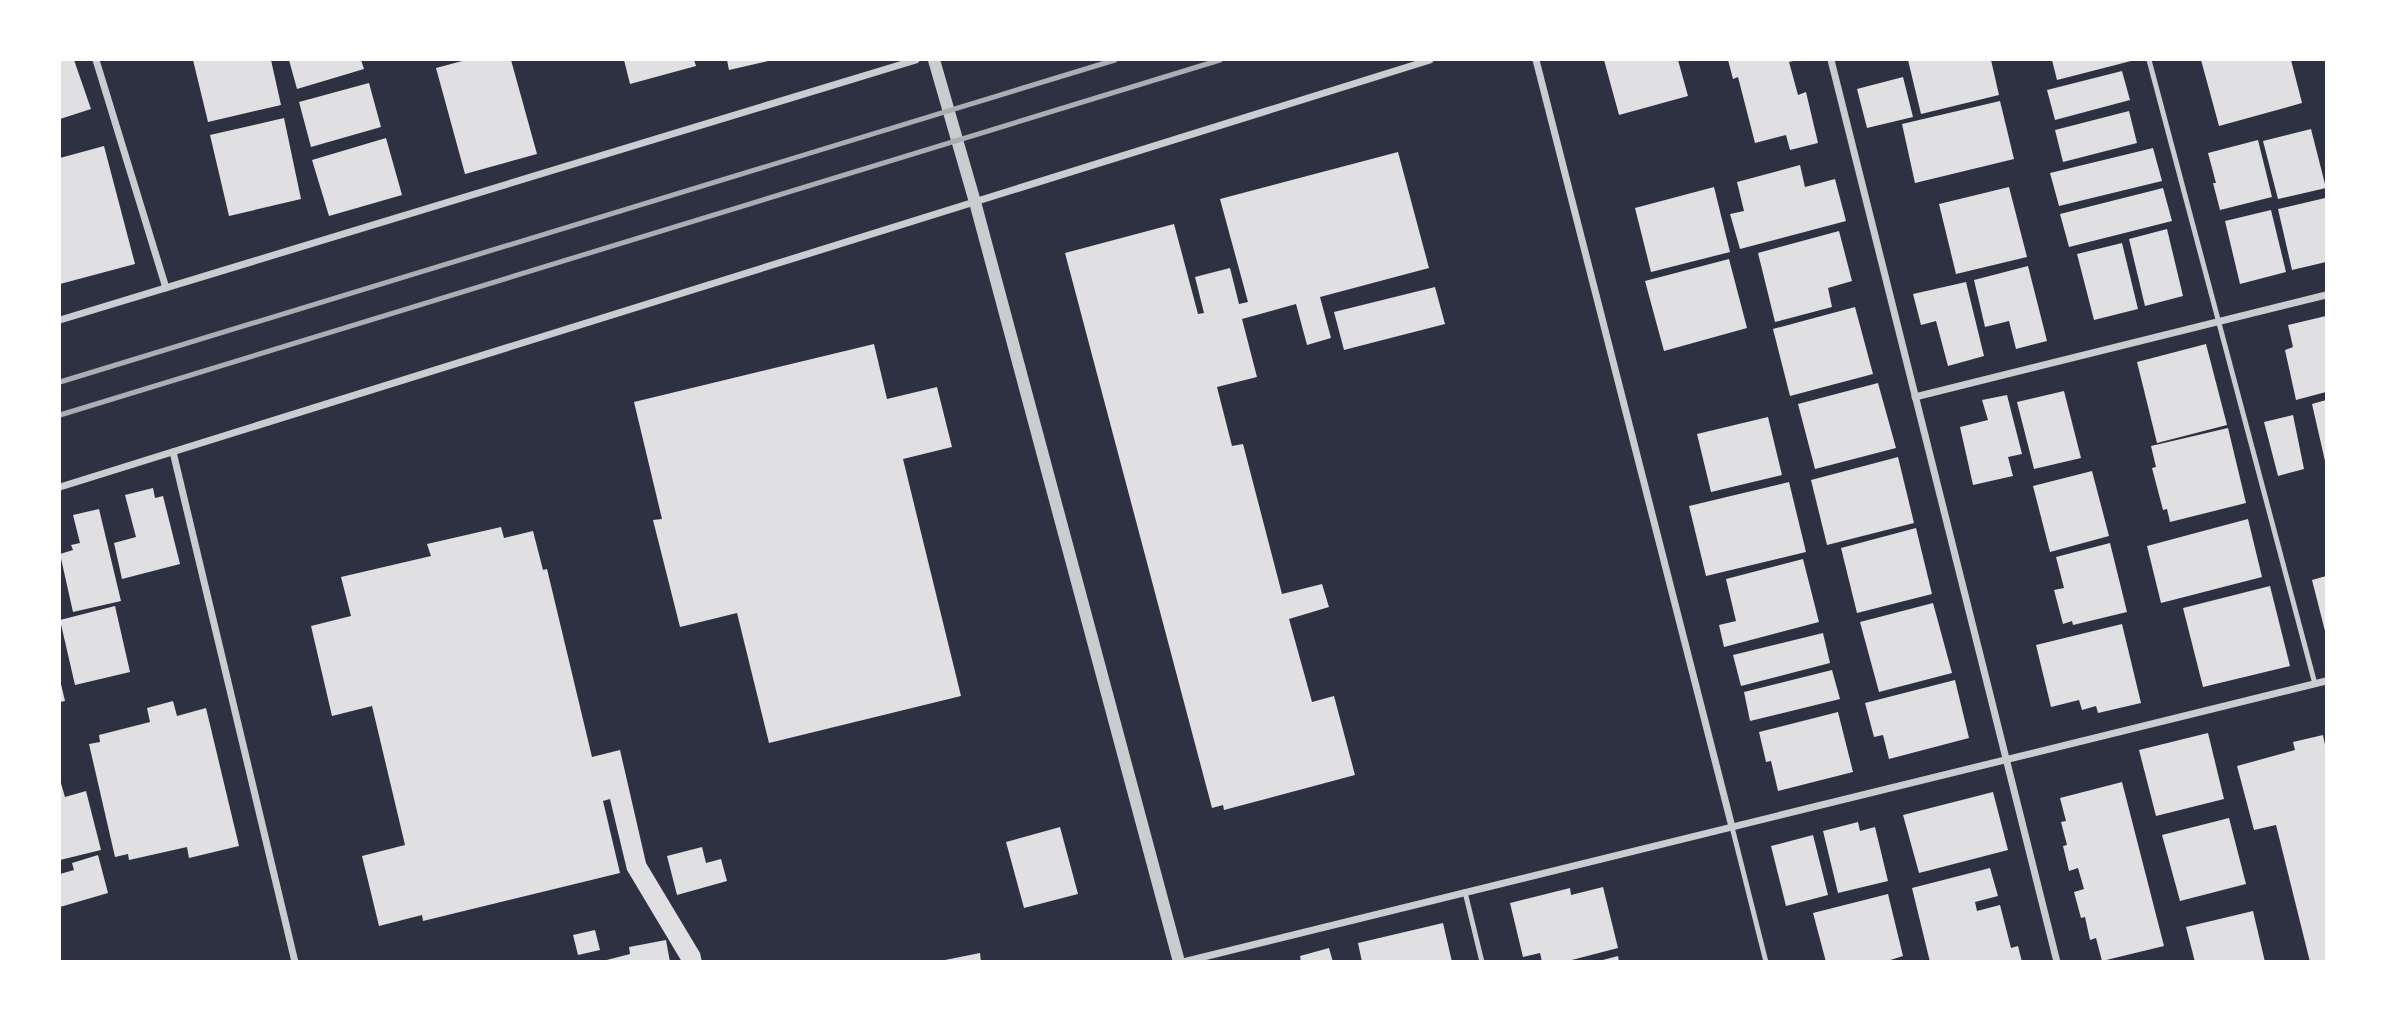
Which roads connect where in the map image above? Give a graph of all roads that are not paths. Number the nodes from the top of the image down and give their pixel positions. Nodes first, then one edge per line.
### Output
1 (96, 60) edge
2 (916, 60) edge
3 (934, 60) edge
4 (1430, 60) edge
5 (1536, 60) edge
6 (1830, 60) edge
7 (2149, 60) edge
8 (975, 202) junction
9 (166, 288) junction
10 (2326, 295) edge
11 (60, 320) edge
12 (2219, 321) junction
13 (1915, 397) junction
14 (173, 452) junction
15 (60, 487) edge
16 (2326, 681) edge
17 (2315, 684) junction
18 (2006, 759) junction
19 (1732, 827) junction
20 (1465, 892) junction
21 (295, 961) edge
22 (1181, 961) edge
23 (1482, 961) edge
24 (1766, 961) edge
25 (2057, 961) edge

1 - 9 street
2 - 9 street
3 - 8 street
4 - 8 street
5 - 19 street
6 - 13 street
7 - 12 lane
8 - 14 street
8 - 22 street
9 - 11 street
10 - 12 street
12 - 13 street
12 - 17 lane
13 - 18 street
14 - 15 street
14 - 21 street
16 - 17 street
17 - 18 street
18 - 19 street
18 - 25 street
19 - 20 street
19 - 24 lane
20 - 22 street
20 - 23 lane

